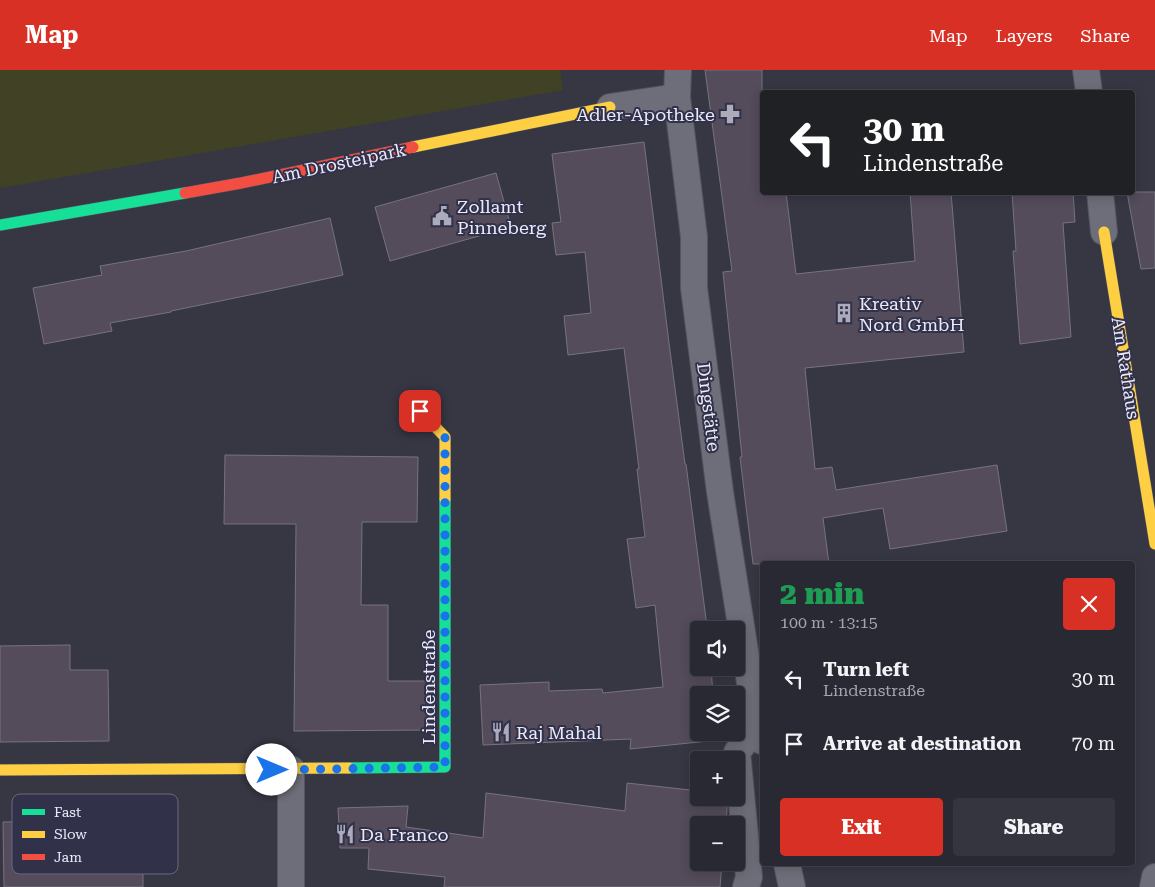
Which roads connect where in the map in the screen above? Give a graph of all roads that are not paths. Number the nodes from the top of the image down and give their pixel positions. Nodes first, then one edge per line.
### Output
1 (678, 70) edge
2 (1086, 70) edge
3 (1089, 90) edge
4 (676, 97) junction
5 (610, 107) joint
6 (1100, 195) edge
7 (0, 225) edge
8 (1104, 232) joint
9 (420, 411) dead end
10 (1155, 544) edge
11 (760, 732) edge
12 (291, 769) junction
13 (0, 770) edge
14 (760, 858) edge
15 (787, 866) edge
16 (1155, 876) edge
17 (747, 882) edge
18 (290, 887) edge
19 (792, 887) edge
20 (1153, 887) edge

1 - 4 street, Dingstätte
2 - 3 street
4 - 5 street, Am Drosteipark
4 - 11 street, Dingstätte
5 - 7 street, Am Drosteipark
6 - 8 street, Am Rathaus
8 - 10 street, Am Rathaus
9 - 12 street, Lindenstraße
11 - 17 street
12 - 13 street, Lindenstraße
12 - 18 street
14 - 17 street
15 - 19 street
16 - 20 street

